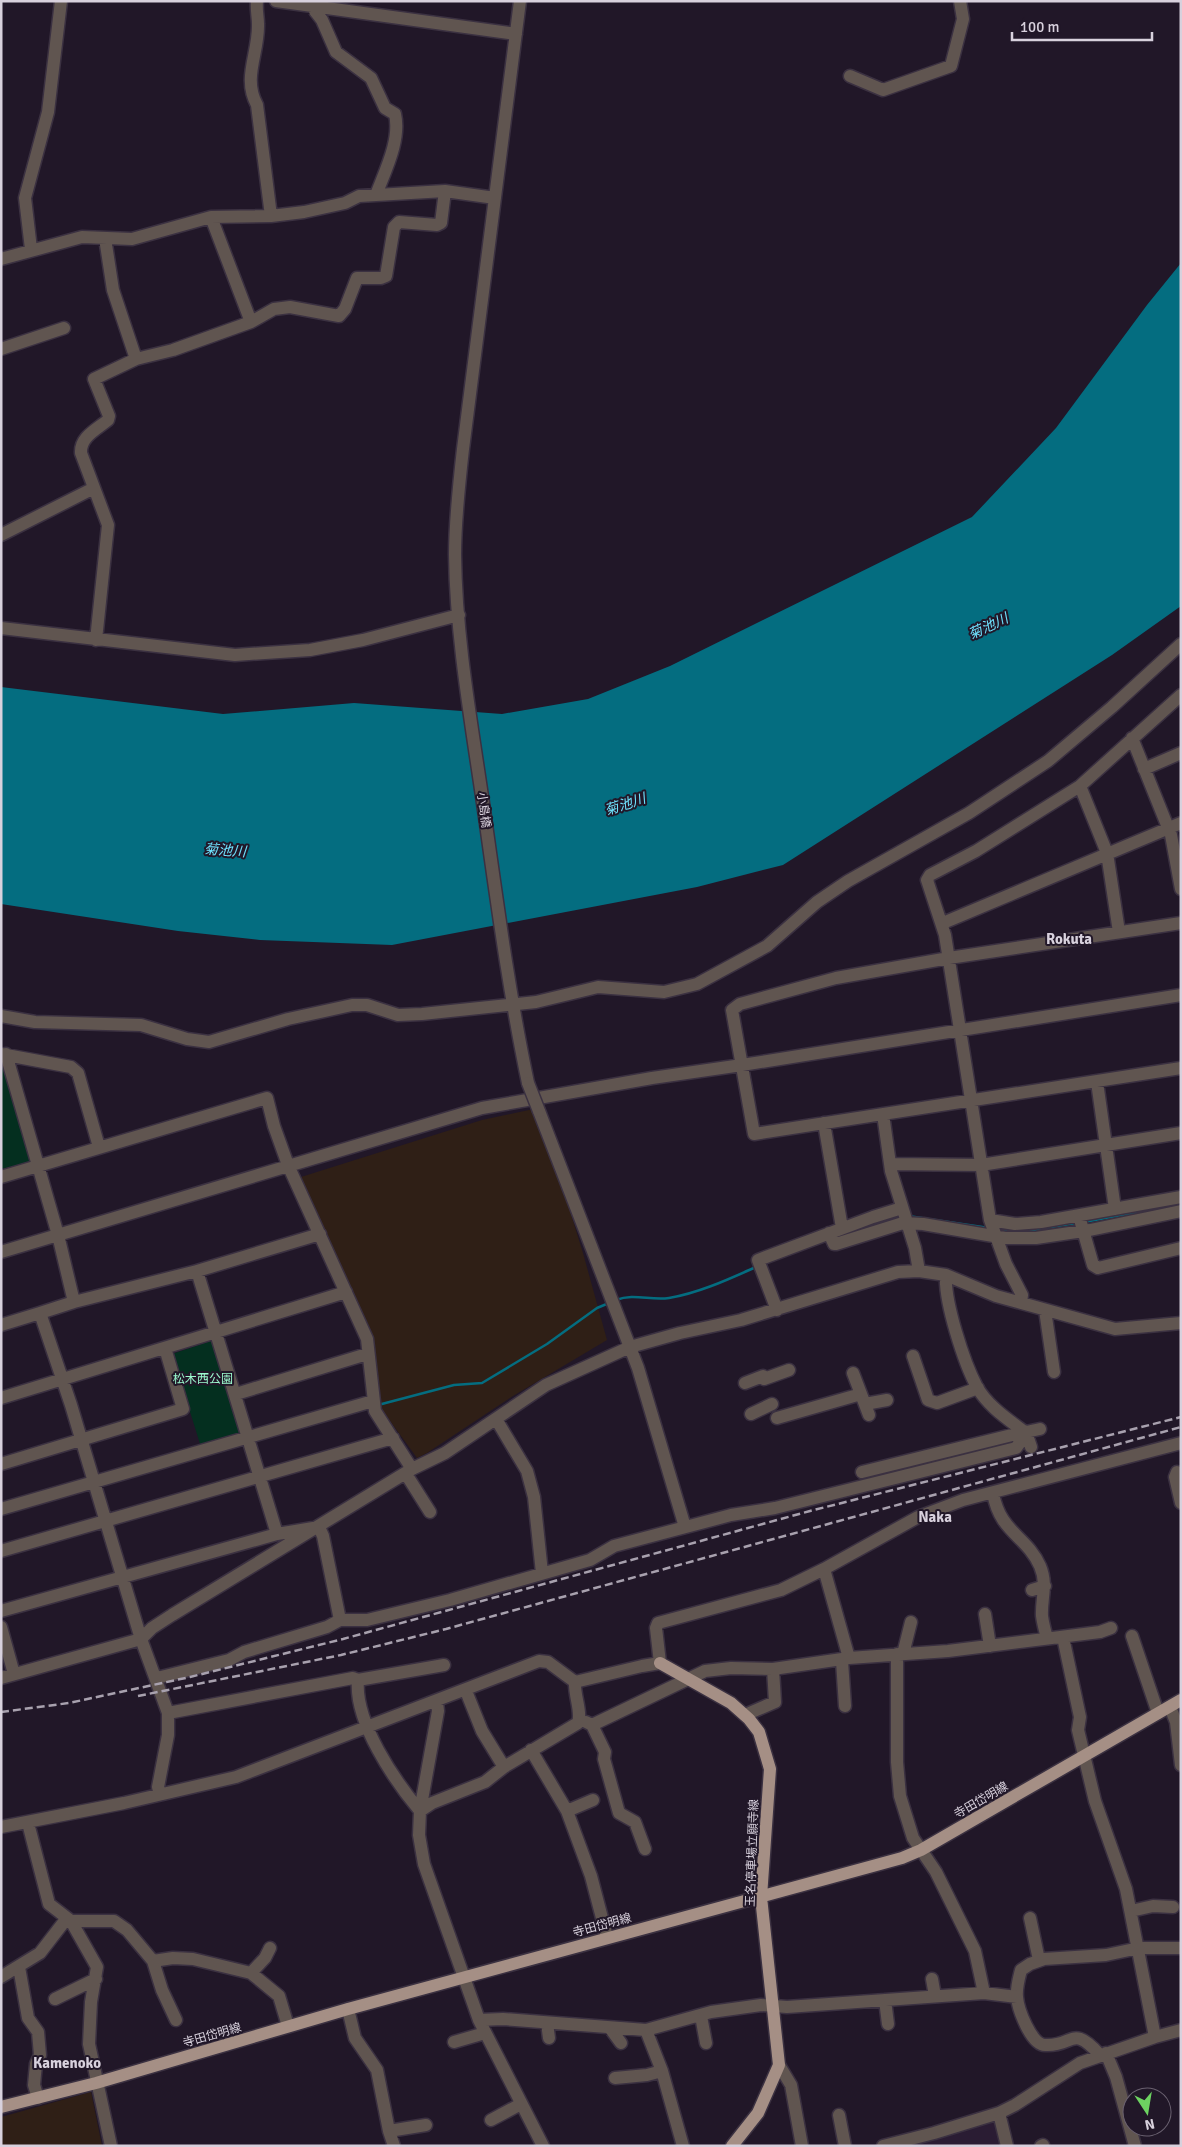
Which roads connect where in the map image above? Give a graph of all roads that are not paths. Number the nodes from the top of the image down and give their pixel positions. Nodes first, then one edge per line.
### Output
1 (61, 1) edge
2 (257, 1) edge
3 (276, 1) edge
4 (520, 1) edge
5 (960, 1) edge
6 (315, 7) junction
7 (516, 34) junction
8 (850, 76) dead end
9 (445, 191) junction
10 (376, 195) junction
11 (495, 198) junction
12 (271, 216) junction
13 (211, 217) junction
14 (105, 238) junction
15 (31, 249) junction
16 (1, 259) edge
17 (251, 322) junction
18 (64, 328) dead end
19 (1, 349) edge
20 (136, 359) junction
21 (94, 488) junction
22 (1, 534) edge
23 (459, 620) junction
24 (5, 626) edge
25 (96, 640) junction
26 (1181, 644) edge
27 (1181, 695) edge
28 (1132, 738) junction
29 (1181, 753) edge
30 (1144, 769) junction
31 (1080, 786) junction
32 (1181, 823) edge
33 (1167, 829) junction
34 (1107, 853) junction
35 (1179, 874) edge
36 (1181, 889) edge
37 (943, 923) junction
38 (1181, 923) edge
39 (1119, 932) junction
40 (949, 958) junction
41 (1181, 995) edge
42 (511, 999) junction
43 (1, 1016) edge
44 (959, 1031) junction
45 (3, 1054) edge
46 (742, 1065) junction
47 (1181, 1068) edge
48 (1097, 1082) junction
49 (970, 1101) junction
50 (883, 1114) junction
51 (824, 1123) junction
52 (1181, 1133) edge
53 (1108, 1144) junction
54 (99, 1147) junction
55 (890, 1164) junction
56 (288, 1165) junction
57 (981, 1165) junction
58 (38, 1166) junction
59 (1, 1177) edge
60 (1181, 1197) edge
61 (1115, 1208) junction
62 (1181, 1211) edge
63 (905, 1216) junction
64 (1081, 1223) junction
65 (842, 1228) junction
66 (992, 1229) junction
67 (320, 1234) junction
68 (58, 1235) junction
69 (831, 1237) junction
70 (1181, 1248) edge
71 (1, 1252) edge
72 (197, 1270) junction
73 (919, 1271) junction
74 (946, 1275) junction
75 (346, 1292) junction
76 (74, 1302) junction
77 (1021, 1303) junction
78 (776, 1310) junction
79 (1045, 1310) junction
80 (40, 1313) junction
81 (1181, 1322) edge
82 (1, 1325) edge
83 (216, 1332) junction
84 (630, 1347) junction
85 (165, 1348) junction
86 (367, 1354) junction
87 (913, 1356) dead end
88 (789, 1370) dead end
89 (1054, 1372) dead end
90 (853, 1373) dead end
91 (63, 1380) junction
92 (745, 1383) dead end
93 (978, 1388) junction
94 (236, 1394) junction
95 (1, 1398) edge
96 (887, 1400) dead end
97 (772, 1404) dead end
98 (865, 1404) junction
99 (373, 1405) junction
100 (751, 1414) dead end
101 (777, 1418) dead end
102 (496, 1419) junction
103 (1040, 1429) dead end
104 (1023, 1432) junction
105 (393, 1438) junction
106 (81, 1441) junction
107 (249, 1442) junction
108 (1181, 1443) edge
109 (1030, 1447) dead end
110 (1, 1464) edge
111 (409, 1471) junction
112 (862, 1472) dead end
113 (1177, 1472) dead end
114 (260, 1476) junction
115 (95, 1487) junction
116 (992, 1493) junction
117 (1181, 1503) edge
118 (1, 1509) edge
119 (430, 1512) dead end
120 (106, 1521) junction
121 (685, 1527) junction
122 (319, 1528) junction
123 (277, 1534) junction
124 (1, 1551) edge
125 (824, 1569) junction
126 (542, 1573) junction
127 (122, 1578) junction
128 (1, 1611) edge
129 (985, 1614) dead end
130 (340, 1620) junction
131 (911, 1622) dead end
132 (1, 1627) edge
133 (1111, 1628) dead end
134 (1132, 1636) dead end
135 (1063, 1637) junction
136 (1047, 1638) junction
137 (141, 1639) junction
138 (990, 1646) junction
139 (900, 1654) junction
140 (845, 1659) junction
141 (660, 1663) junction
142 (444, 1665) dead end
143 (773, 1669) junction
144 (14, 1674) junction
145 (1, 1678) edge
146 (157, 1678) junction
147 (358, 1680) junction
148 (687, 1680) junction
149 (575, 1682) junction
150 (466, 1691) junction
151 (437, 1702) junction
152 (845, 1706) dead end
153 (1170, 1707) edge
154 (168, 1713) junction
155 (744, 1715) junction
156 (580, 1719) junction
157 (592, 1724) junction
158 (368, 1728) junction
159 (531, 1750) junction
160 (605, 1752) junction
161 (1084, 1756) junction
162 (614, 1765) dead end
163 (1181, 1765) edge
164 (504, 1767) junction
165 (160, 1794) junction
166 (593, 1800) dead end
167 (420, 1811) junction
168 (567, 1811) junction
169 (28, 1823) junction
170 (1, 1827) edge
171 (645, 1849) dead end
172 (921, 1850) junction
173 (761, 1898) junction
174 (1173, 1907) dead end
175 (1131, 1911) junction
176 (1030, 1918) dead end
177 (69, 1920) junction
178 (607, 1937) junction
179 (270, 1948) dead end
180 (1139, 1948) junction
181 (1181, 1948) edge
182 (1039, 1960) junction
183 (153, 1961) junction
184 (18, 1968) junction
185 (251, 1973) junction
186 (1, 1977) edge
187 (462, 1978) junction
188 (96, 1979) junction
189 (932, 1979) dead end
190 (984, 1993) junction
191 (935, 1996) junction
192 (1017, 1997) junction
193 (55, 1999) dead end
194 (885, 2000) junction
195 (774, 2005) junction
196 (348, 2008) junction
197 (701, 2016) junction
198 (176, 2020) dead end
199 (479, 2020) junction
200 (547, 2023) junction
201 (888, 2024) dead end
202 (288, 2026) junction
203 (610, 2028) junction
204 (646, 2030) junction
205 (1181, 2030) edge
206 (486, 2033) junction
207 (1155, 2037) junction
208 (549, 2038) dead end
209 (454, 2042) dead end
210 (620, 2043) dead end
211 (706, 2043) dead end
212 (1103, 2054) junction
213 (778, 2064) junction
214 (662, 2070) junction
215 (615, 2078) dead end
216 (96, 2083) junction
217 (38, 2098) junction
218 (521, 2104) junction
219 (1, 2107) edge
220 (999, 2113) junction
221 (839, 2115) dead end
222 (491, 2120) dead end
223 (426, 2125) dead end
224 (389, 2131) junction
225 (110, 2146) edge
226 (394, 2146) edge
227 (543, 2146) edge
228 (683, 2146) edge
229 (732, 2146) edge
230 (802, 2146) edge
231 (844, 2146) edge
232 (882, 2146) edge
233 (1007, 2146) edge
234 (1135, 2146) edge

1 - 15 street
2 - 12 street
3 - 6 street
4 - 7 street, 小島橋
5 - 8 street
6 - 7 street
6 - 10 street
7 - 11 street, 小島橋
9 - 10 street
9 - 11 street
9 - 17 street
10 - 12 street
11 - 23 street, 小島橋
12 - 13 street
13 - 14 street
13 - 17 street
14 - 15 street
14 - 20 street
15 - 16 street
17 - 20 street
18 - 19 street
20 - 21 street
21 - 22 street
21 - 25 street
23 - 25 street
23 - 42 street, 小島橋
24 - 25 street
26 - 42 street
27 - 28 street
28 - 30 street
28 - 31 street
29 - 30 street
30 - 33 street
31 - 34 street
31 - 37 street
32 - 33 street
33 - 34 street
33 - 35 street
34 - 37 street
34 - 39 street
35 - 36 street
37 - 40 street
38 - 39 street
39 - 40 street
40 - 44 street
40 - 46 street
41 - 44 street
42 - 43 street
42 - 84 street, 小島橋, bridge
44 - 46 street
44 - 49 street
45 - 54 street
45 - 58 street
46 - 51 street
46 - 56 street
47 - 48 street
48 - 49 street
48 - 53 street
49 - 50 street
49 - 57 street
50 - 51 street
50 - 55 street
51 - 65 street
52 - 53 street
53 - 57 street
53 - 61 street
54 - 56 street
54 - 58 street
55 - 57 street
55 - 63 street
56 - 67 street
56 - 68 street
57 - 66 street
58 - 59 street
58 - 68 street
60 - 61 street
61 - 64 street
62 - 64 street
63 - 65 street
63 - 66 street
63 - 69 street
63 - 73 street
64 - 66 street
64 - 70 street
65 - 69 street
66 - 77 street
67 - 72 street
67 - 75 street
68 - 71 street
68 - 76 street
69 - 78 street
72 - 76 street
72 - 83 street
73 - 74 street
73 - 78 street
74 - 77 street
74 - 93 street
75 - 83 street
75 - 86 street
76 - 80 street
77 - 79 street
78 - 84 street
79 - 81 street
79 - 89 street
80 - 82 street
80 - 91 street
83 - 85 street
83 - 94 street
84 - 102 street
84 - 121 street, 小島橋
85 - 91 street
85 - 106 street
86 - 94 street
86 - 99 street
87 - 93 street
88 - 92 street
90 - 98 street
91 - 95 street
91 - 106 street
93 - 104 street
94 - 107 street
96 - 98 street
97 - 100 street
98 - 101 street
99 - 105 street
99 - 107 street
102 - 111 street
102 - 126 street
103 - 104 street
104 - 109 street
104 - 112 street
104 - 121 street
105 - 111 street
105 - 114 street
106 - 110 street
106 - 115 street
107 - 114 street
107 - 115 street
108 - 116 street
111 - 119 street
111 - 122 street
113 - 117 street
114 - 120 street
114 - 123 street
115 - 118 street
115 - 120 street
116 - 125 street
116 - 136 street
120 - 124 street
120 - 127 street
121 - 126 street
122 - 123 street
122 - 130 street
122 - 137 street
123 - 127 street
125 - 140 street
125 - 141 street
126 - 130 street
127 - 128 street
127 - 137 street
129 - 138 street
130 - 146 street
131 - 139 street
132 - 144 street
133 - 135 street
134 - 153 street
135 - 136 street
135 - 161 street
136 - 138 street
137 - 144 street
137 - 146 street
138 - 139 street
139 - 140 street
139 - 172 street
140 - 143 street
140 - 152 street
141 - 148 main road, 玉名停車場立願寺線
141 - 149 street
142 - 147 street
143 - 148 street
143 - 155 street
144 - 145 street
146 - 154 street
147 - 154 street
147 - 158 street
148 - 155 main road, 玉名停車場立願寺線
148 - 157 street
149 - 150 street
149 - 156 street
150 - 151 street
150 - 164 street
151 - 158 street
151 - 167 street
153 - 161 main road, 寺田岱明線
153 - 163 street
154 - 165 street
155 - 173 main road, 玉名停車場立願寺線
156 - 157 street
156 - 159 street
157 - 160 street
158 - 165 street
158 - 167 street
159 - 164 street
159 - 168 street
160 - 162 street
160 - 171 street
161 - 172 main road, 寺田岱明線
161 - 175 street
164 - 167 street
165 - 169 street
166 - 168 street
167 - 187 street
168 - 178 street
169 - 170 street
169 - 177 street
172 - 173 main road, 寺田岱明線
172 - 190 street
173 - 178 main road, 寺田岱明線
173 - 195 main road, 玉名停車場立願寺線
174 - 175 street
175 - 180 street
176 - 182 street
177 - 183 street
177 - 184 street
177 - 188 street
178 - 187 main road, 寺田岱明線
179 - 185 street
180 - 181 street
180 - 182 street
180 - 207 street
182 - 192 street
183 - 185 street
183 - 198 street
184 - 186 street
184 - 217 street
185 - 202 street
187 - 196 main road, 寺田岱明線
187 - 199 street
188 - 193 street
188 - 216 street
189 - 191 street
190 - 191 street
190 - 192 street
191 - 194 street
192 - 212 street
194 - 195 street
194 - 201 street
195 - 197 street
195 - 213 main road, 玉名停車場立願寺線
196 - 202 main road, 寺田岱明線
196 - 224 street
197 - 204 street
197 - 211 street
199 - 200 street
199 - 206 street
200 - 203 street
200 - 208 street
202 - 216 main road, 寺田岱明線
203 - 204 street
203 - 210 street
204 - 214 street
205 - 207 street
206 - 209 street
206 - 218 street
207 - 212 street
212 - 220 street
212 - 234 street
213 - 229 main road, 玉名停車場立願寺線
213 - 230 street
214 - 215 street
214 - 228 street
216 - 217 main road, 寺田岱明線
216 - 225 street
217 - 219 main road, 寺田岱明線
218 - 222 street
218 - 227 street
220 - 232 street
220 - 233 street
221 - 231 street
223 - 224 street
224 - 226 street

